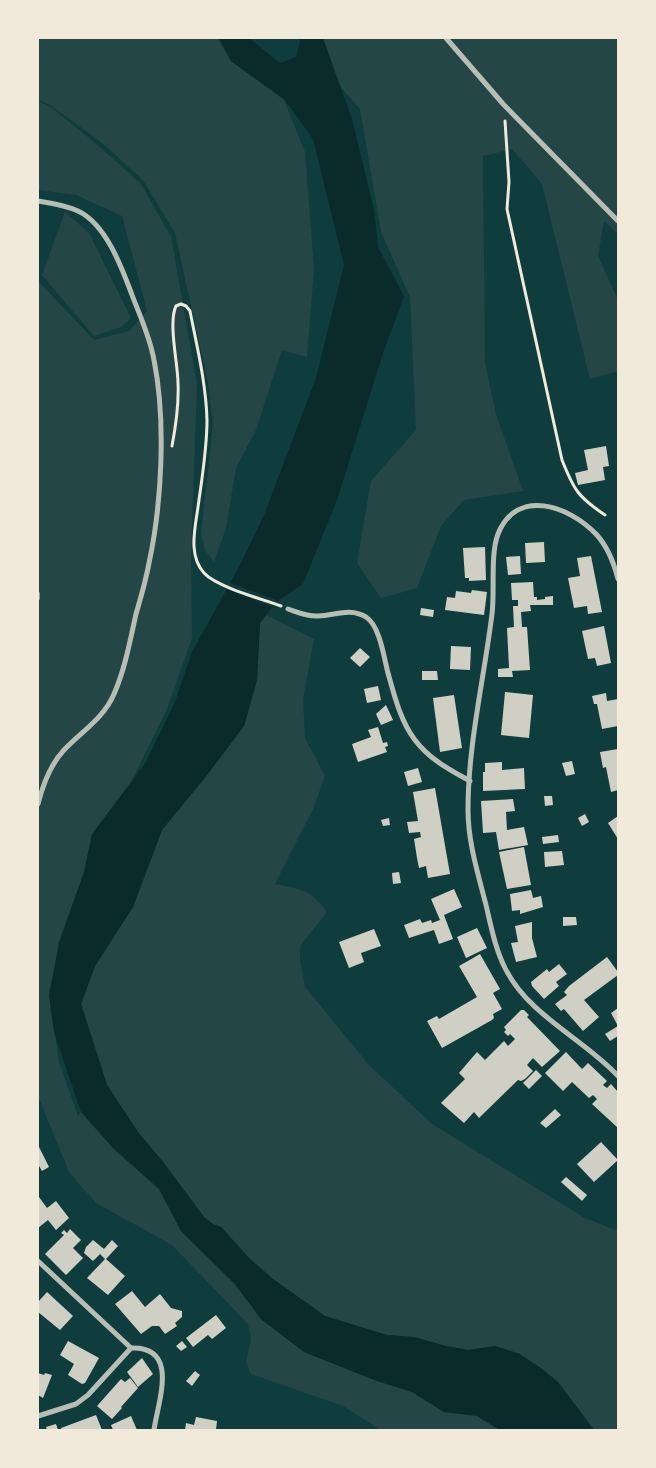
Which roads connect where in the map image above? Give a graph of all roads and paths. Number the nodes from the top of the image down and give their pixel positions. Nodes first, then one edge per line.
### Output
1 (446, 38) edge
2 (504, 105) junction
3 (38, 201) edge
4 (618, 221) edge
5 (172, 448) dead end
6 (605, 515) dead end
7 (618, 579) edge
8 (38, 593) edge
9 (38, 599) edge
10 (288, 609) joint
11 (470, 781) junction
12 (38, 804) edge
13 (618, 1076) edge
14 (38, 1261) edge
15 (131, 1348) junction
16 (38, 1416) edge
17 (154, 1430) edge

1 - 2 street
2 - 4 street
2 - 6 path
3 - 12 street
5 - 10 path
7 - 11 street
8 - 9 path
10 - 11 street
11 - 13 street
14 - 15 street
15 - 16 street
15 - 17 street

